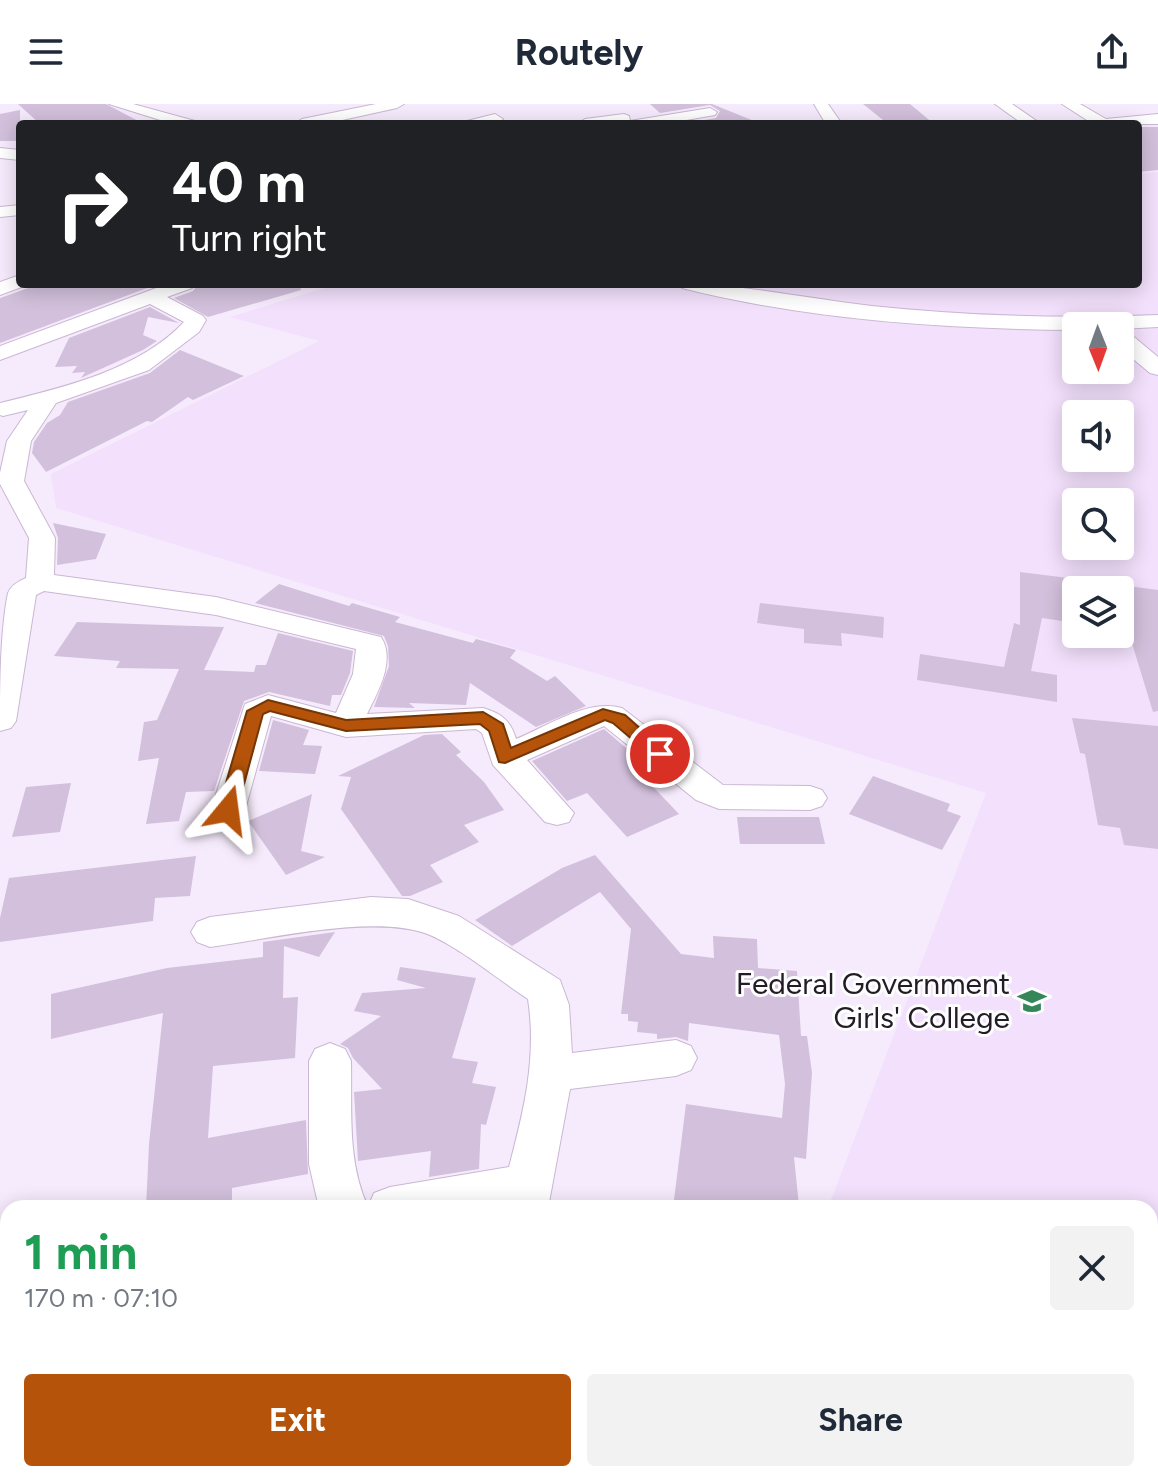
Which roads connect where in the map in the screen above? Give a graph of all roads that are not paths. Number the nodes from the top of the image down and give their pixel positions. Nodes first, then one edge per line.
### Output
1 (117, 104) edge
2 (1002, 104) edge
3 (1069, 104) edge
4 (1142, 104) edge
5 (387, 105) edge
6 (710, 112) dead end
7 (624, 114) edge
8 (1158, 118) edge
9 (495, 119) dead end
10 (175, 120) edge
11 (320, 120) edge
12 (490, 120) edge
13 (601, 120) edge
14 (1027, 120) edge
15 (1096, 120) edge
16 (169, 288) edge
17 (704, 288) edge
18 (1158, 321) edge
19 (1134, 325) edge
20 (1062, 326) edge
21 (4, 346) edge
22 (1134, 347) edge
23 (1158, 368) edge
24 (48, 398) junction
25 (2, 412) edge
26 (41, 582) junction
27 (0, 721) edge
28 (346, 726) junction
29 (505, 757) junction
30 (810, 798) dead end
31 (228, 810) dead end
32 (557, 813) dead end
33 (210, 932) dead end
34 (676, 1058) dead end
35 (330, 1061) dead end
36 (548, 1074) junction
37 (525, 1196) edge
38 (339, 1200) edge
39 (480, 1200) edge

1 - 10 street
2 - 14 street
3 - 15 street
4 - 8 street
5 - 11 street
6 - 7 street
7 - 13 street
9 - 12 street
16 - 21 street
16 - 24 street
17 - 20 street
18 - 19 street
21 - 25 street
22 - 23 street
24 - 25 street
24 - 26 street
26 - 27 street
26 - 28 street
28 - 29 street
28 - 31 street
29 - 30 street
29 - 32 street
33 - 36 street
34 - 36 street
35 - 38 street
36 - 37 street
37 - 39 street

